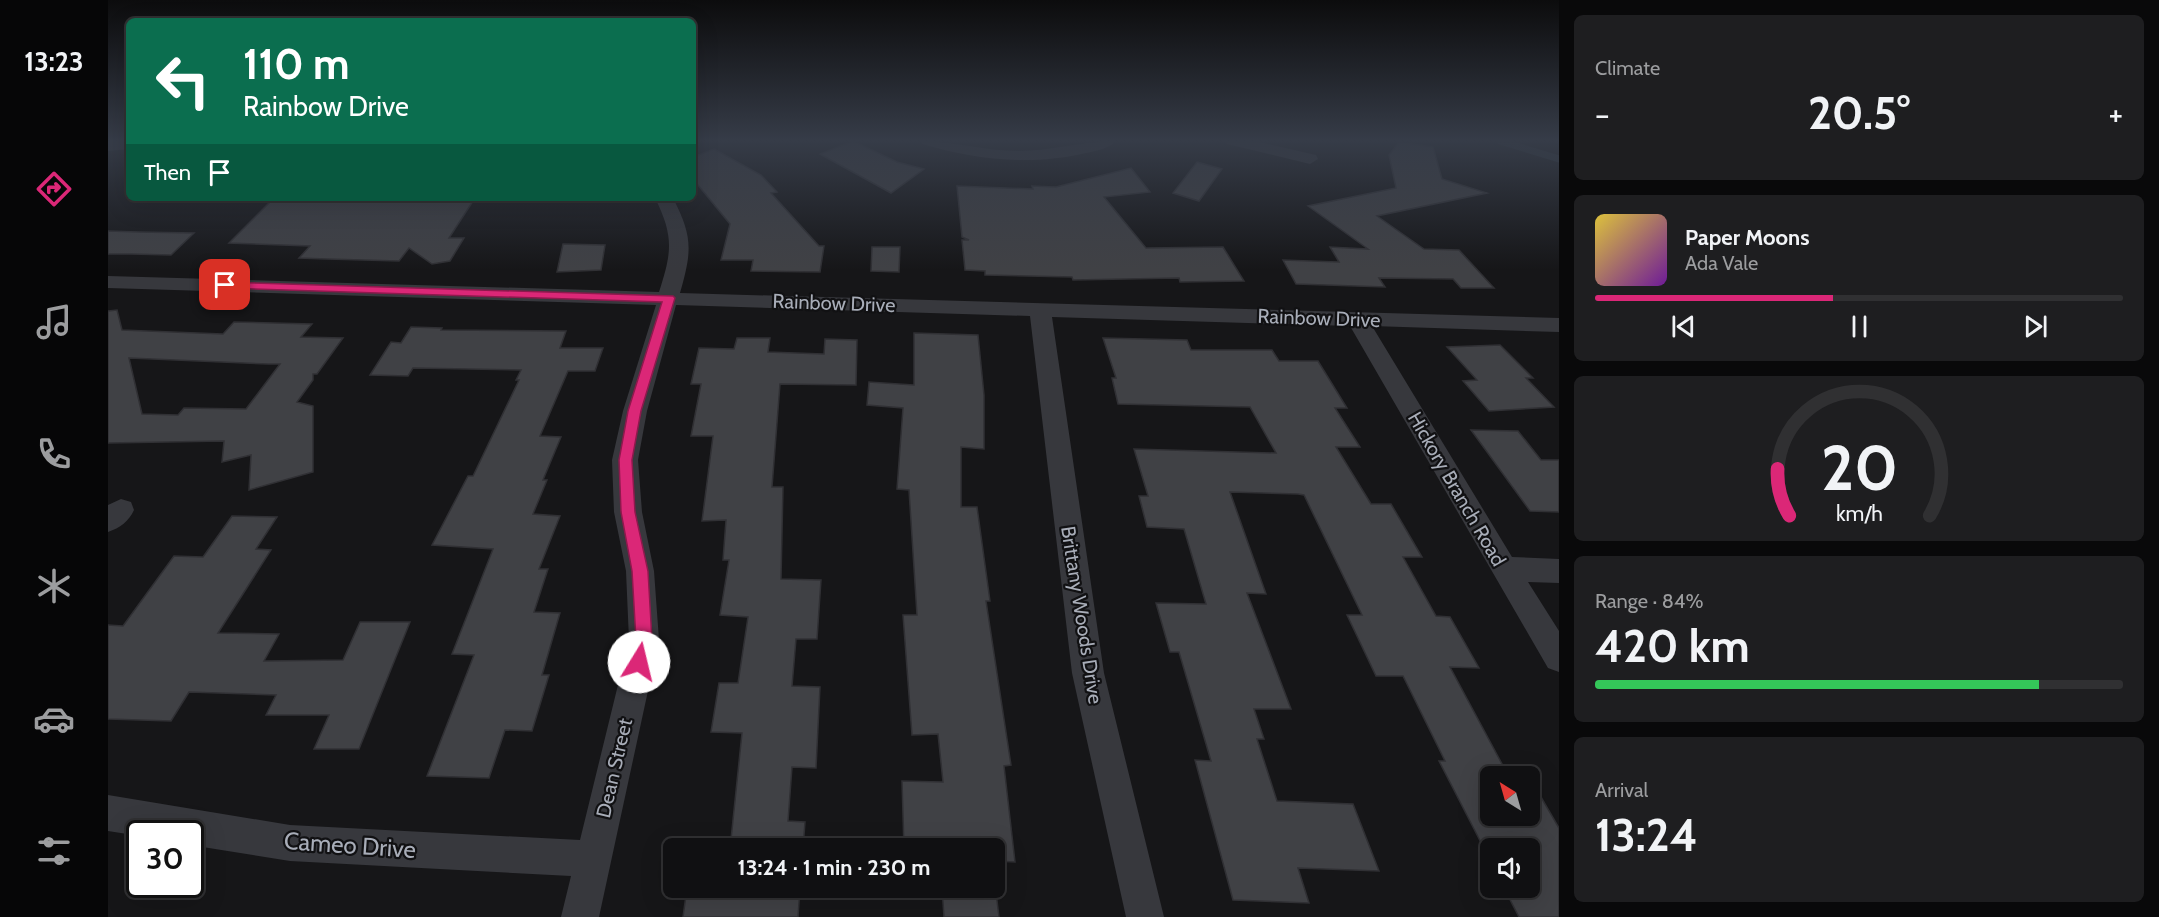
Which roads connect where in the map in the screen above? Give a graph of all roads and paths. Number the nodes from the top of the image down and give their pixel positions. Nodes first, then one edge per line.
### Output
1 (666, 201) edge
2 (108, 282) edge
3 (669, 298) junction
4 (1040, 309) junction
5 (1358, 320) junction
6 (1559, 325) edge
7 (1504, 568) junction
8 (1559, 571) edge
9 (1559, 658) edge
10 (108, 813) edge
11 (593, 859) junction
12 (580, 917) edge
13 (1145, 917) edge

1 - 3 street, Dean Street
2 - 3 street, Rainbow Drive
3 - 4 street, Rainbow Drive
3 - 11 street, Dean Street
4 - 5 street, Rainbow Drive
4 - 13 street, Brittany Woods Drive
5 - 6 street, Rainbow Drive
5 - 7 street, Hickory Branch Road
7 - 8 street
7 - 9 street, Hickory Branch Road
10 - 11 street, Cameo Drive
11 - 12 street, Dean Street

